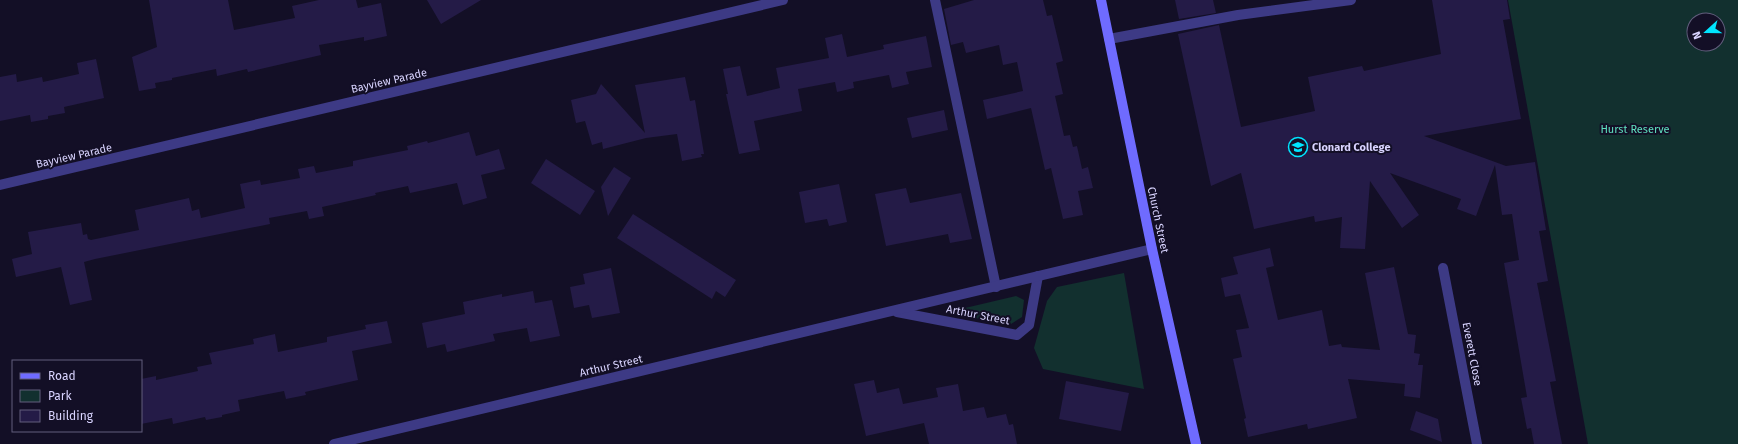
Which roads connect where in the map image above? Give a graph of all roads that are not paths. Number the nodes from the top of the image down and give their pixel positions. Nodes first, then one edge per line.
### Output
1 (783, 0) edge
2 (935, 0) edge
3 (1100, 0) edge
4 (1351, 0) edge
5 (1109, 39) junction
6 (0, 186) edge
7 (1152, 250) junction
8 (1443, 268) dead end
9 (1038, 276) junction
10 (996, 287) junction
11 (893, 311) junction
12 (334, 444) edge
13 (1196, 444) edge
14 (1477, 444) edge

1 - 6 street, Bayview Parade
2 - 10 street
3 - 5 street, Church Street
4 - 5 street
5 - 7 street, Church Street
7 - 9 street, Arthur Street
7 - 13 street, Church Street
8 - 14 street, Everett Close
9 - 10 street, Arthur Street
9 - 11 street, Arthur Street
10 - 11 street, Arthur Street
11 - 12 street, Arthur Street

